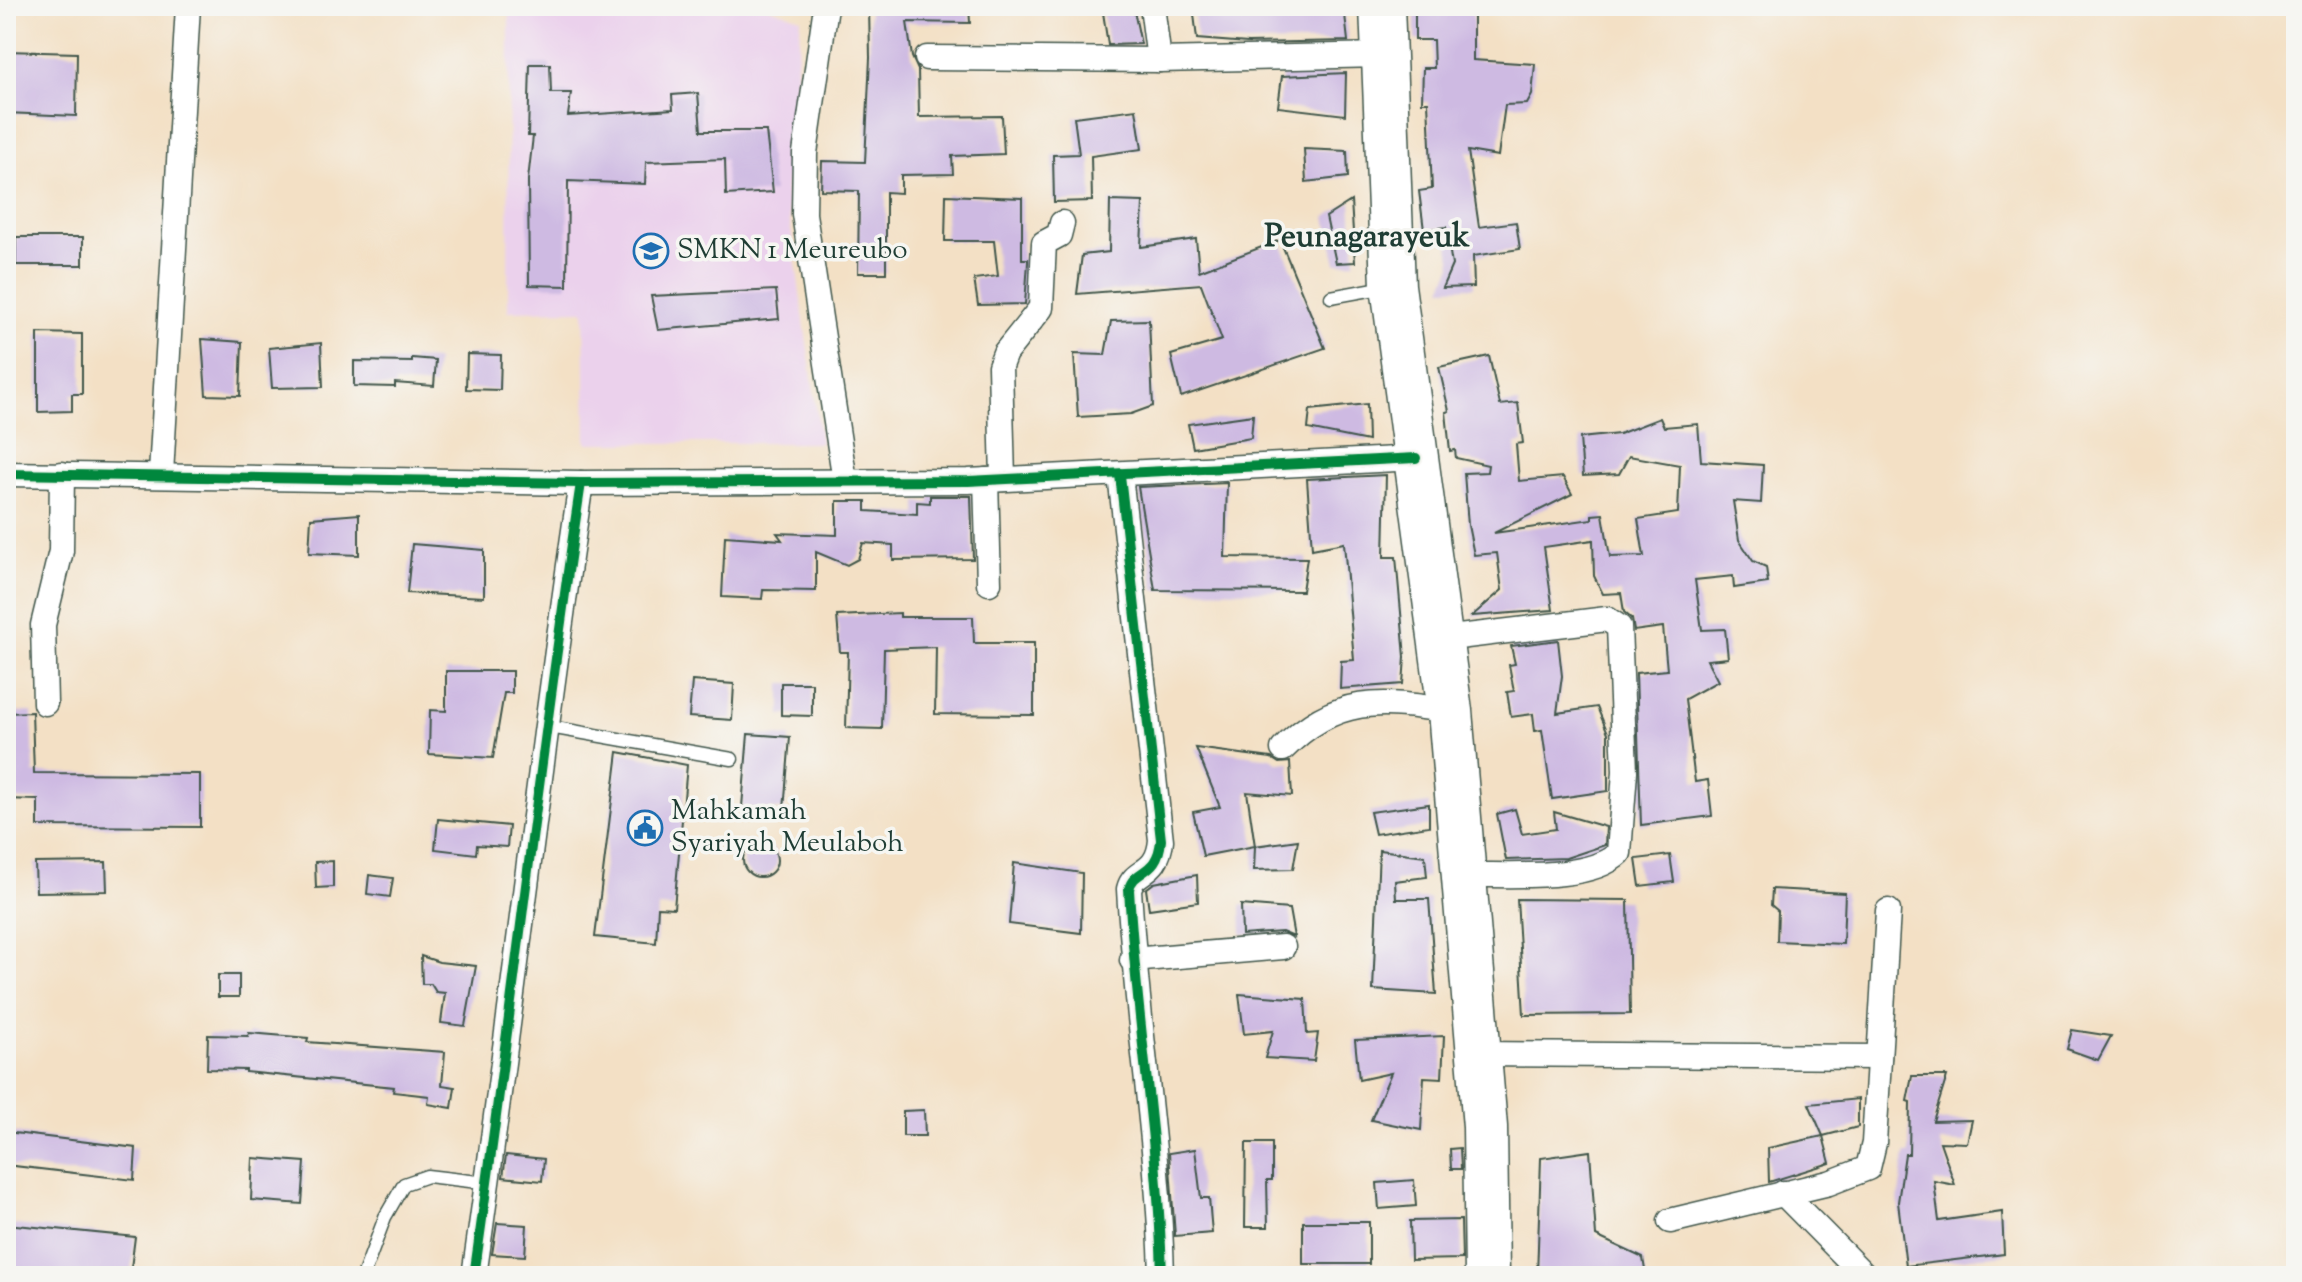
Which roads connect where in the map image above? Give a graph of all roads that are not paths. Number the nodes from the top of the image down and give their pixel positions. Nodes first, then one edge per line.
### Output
1 (188, 6) edge
2 (826, 6) edge
3 (1152, 6) edge
4 (1382, 6) edge
5 (1382, 55) junction
6 (927, 58) dead end
7 (1159, 60) junction
8 (1062, 223) dead end
9 (1393, 286) junction
10 (1331, 297) dead end
11 (1416, 458) junction
12 (161, 469) junction
13 (998, 470) junction
14 (6, 474) edge
15 (62, 474) junction
16 (1120, 475) junction
17 (845, 478) junction
18 (581, 483) junction
19 (989, 583) dead end
20 (1442, 639) junction
21 (45, 703) dead end
22 (1450, 711) junction
23 (544, 726) junction
24 (1283, 749) dead end
25 (732, 759) dead end
26 (1464, 875) junction
27 (1888, 911) dead end
28 (1283, 947) dead end
29 (1132, 960) junction
30 (1479, 1054) junction
31 (1879, 1057) junction
32 (487, 1183) junction
33 (1783, 1193) junction
34 (1670, 1221) dead end
35 (363, 1276) edge
36 (474, 1276) edge
37 (1162, 1276) edge
38 (1487, 1276) edge
39 (1865, 1276) edge

1 - 12 street
2 - 17 street
3 - 7 street
4 - 5 highway
5 - 7 street
5 - 9 highway
6 - 7 street
8 - 13 street
9 - 10 lane
9 - 11 highway
11 - 16 street
11 - 20 highway
12 - 15 street
12 - 18 street
13 - 16 street
13 - 17 street
13 - 19 street
14 - 15 street
15 - 21 street
16 - 29 street
17 - 18 street
18 - 23 street
20 - 22 highway
20 - 26 street
22 - 24 street
22 - 26 highway
23 - 25 lane
23 - 32 street
26 - 30 highway
27 - 31 street
28 - 29 street
29 - 37 street
30 - 31 street
30 - 38 highway
31 - 33 street
32 - 35 lane
32 - 36 street
33 - 34 street
33 - 39 street

